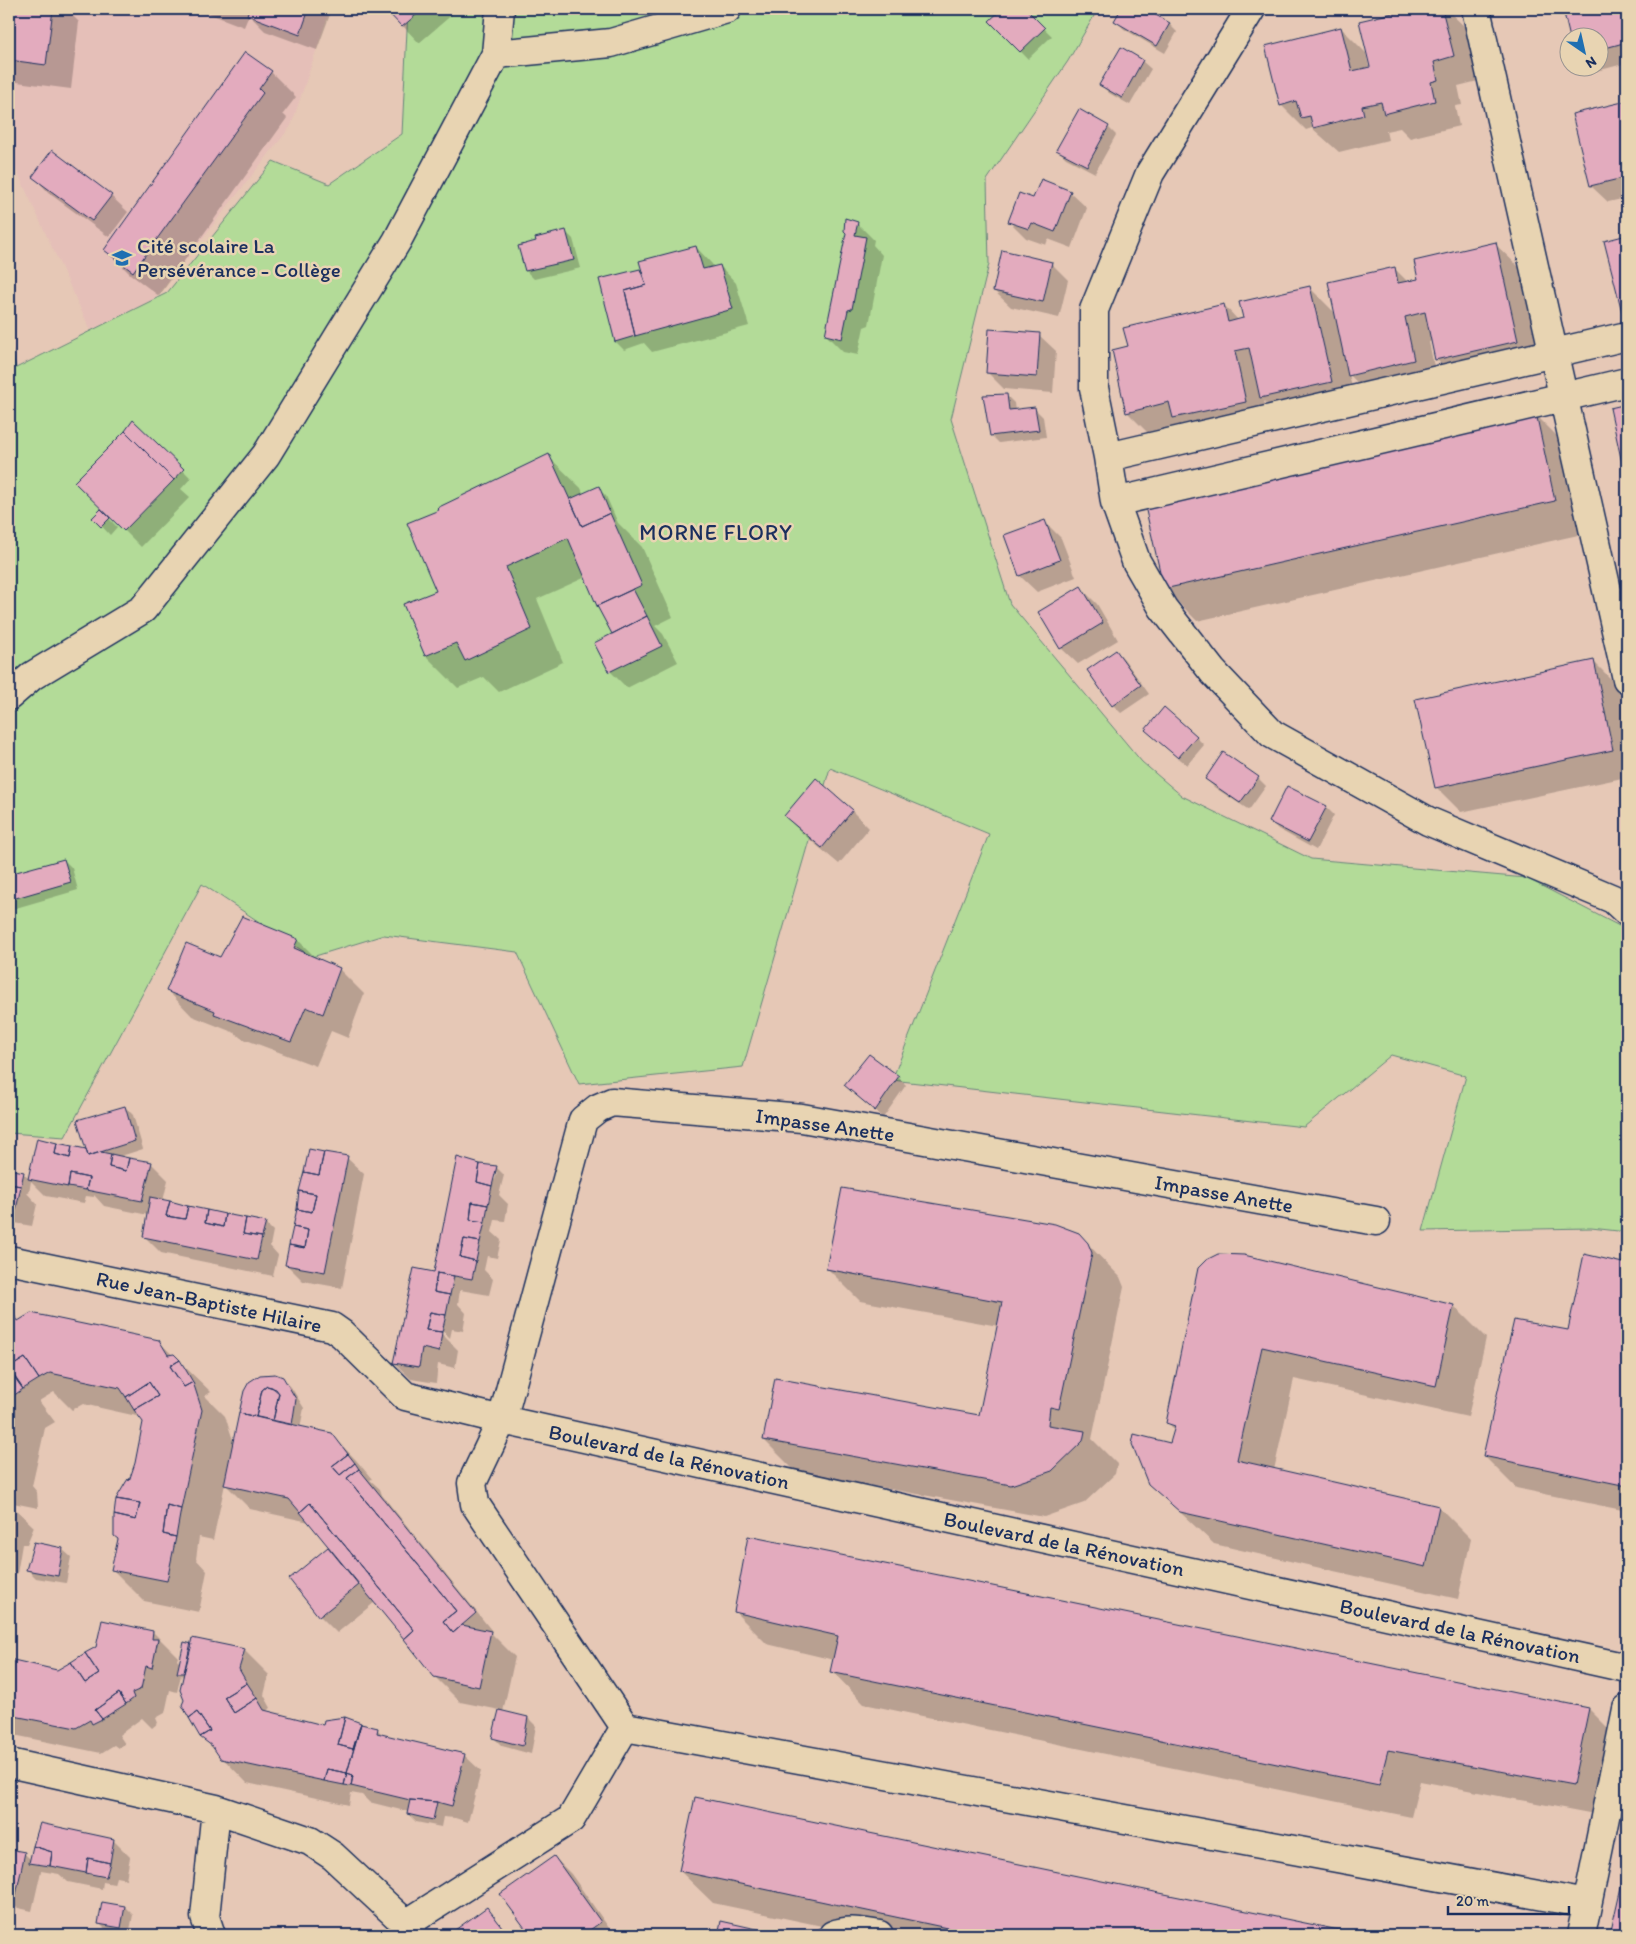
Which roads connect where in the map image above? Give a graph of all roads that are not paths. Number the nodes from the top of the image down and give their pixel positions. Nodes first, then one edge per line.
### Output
1 (500, 9) edge
2 (727, 9) edge
3 (1251, 9) edge
4 (1476, 9) edge
5 (496, 54) junction
6 (1627, 336) edge
7 (1554, 353) junction
8 (1627, 382) edge
9 (1564, 397) junction
10 (1108, 457) junction
11 (1115, 502) junction
12 (1627, 679) edge
13 (9, 696) edge
14 (1627, 912) edge
15 (1376, 1221) dead end
16 (9, 1260) edge
17 (502, 1420) junction
18 (1627, 1668) edge
19 (1627, 1709) edge
20 (625, 1727) junction
21 (9, 1763) edge
22 (216, 1809) junction
23 (1587, 1904) junction
24 (410, 1929) edge
25 (211, 1935) edge
26 (833, 1935) edge
27 (879, 1935) edge
28 (1581, 1935) edge

1 - 5 street
2 - 5 street
3 - 10 street
4 - 7 street
5 - 13 street
6 - 7 street
7 - 9 street
7 - 10 street
8 - 9 street
9 - 11 street
9 - 12 street
10 - 11 street
11 - 14 street
15 - 17 street, Impasse Anette
16 - 17 street, Rue Jean-Baptiste Hilaire
17 - 18 street, Boulevard de la Rénovation
17 - 20 street, Impasse Anette
19 - 23 street
20 - 23 street
20 - 24 street
21 - 22 street
22 - 24 street
22 - 25 street
23 - 28 street
26 - 27 street

